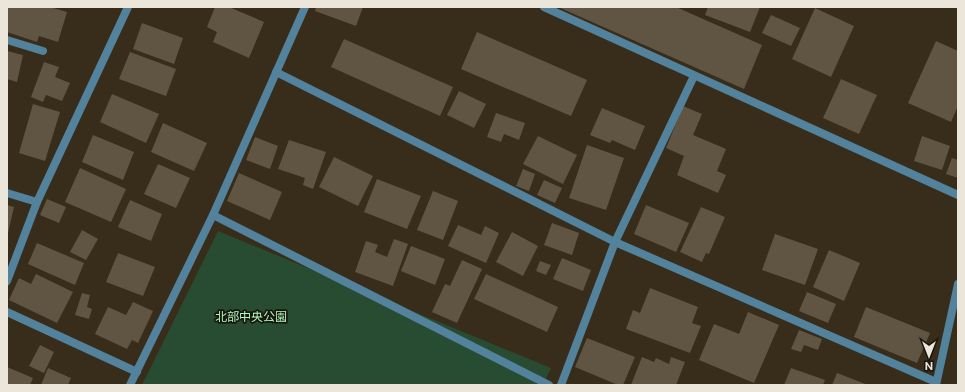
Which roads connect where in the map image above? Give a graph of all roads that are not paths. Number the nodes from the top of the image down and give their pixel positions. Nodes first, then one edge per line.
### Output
1 (128, 7) edge
2 (305, 7) edge
3 (544, 7) edge
4 (7, 40) edge
5 (43, 51) dead end
6 (276, 72) junction
7 (694, 76) junction
8 (7, 193) edge
9 (958, 195) edge
10 (37, 202) junction
11 (213, 215) junction
12 (615, 242) junction
13 (7, 281) edge
14 (958, 284) edge
15 (7, 312) edge
16 (137, 372) junction
17 (936, 383) edge
18 (130, 385) edge
19 (549, 385) edge
20 (561, 385) edge

1 - 10 street
2 - 6 street
3 - 7 street
4 - 5 street
6 - 11 street
6 - 12 street
7 - 9 street
7 - 12 street
8 - 10 street
10 - 13 street
11 - 16 street
11 - 19 street
12 - 17 street
12 - 20 street
14 - 17 street
15 - 16 street
16 - 18 street

